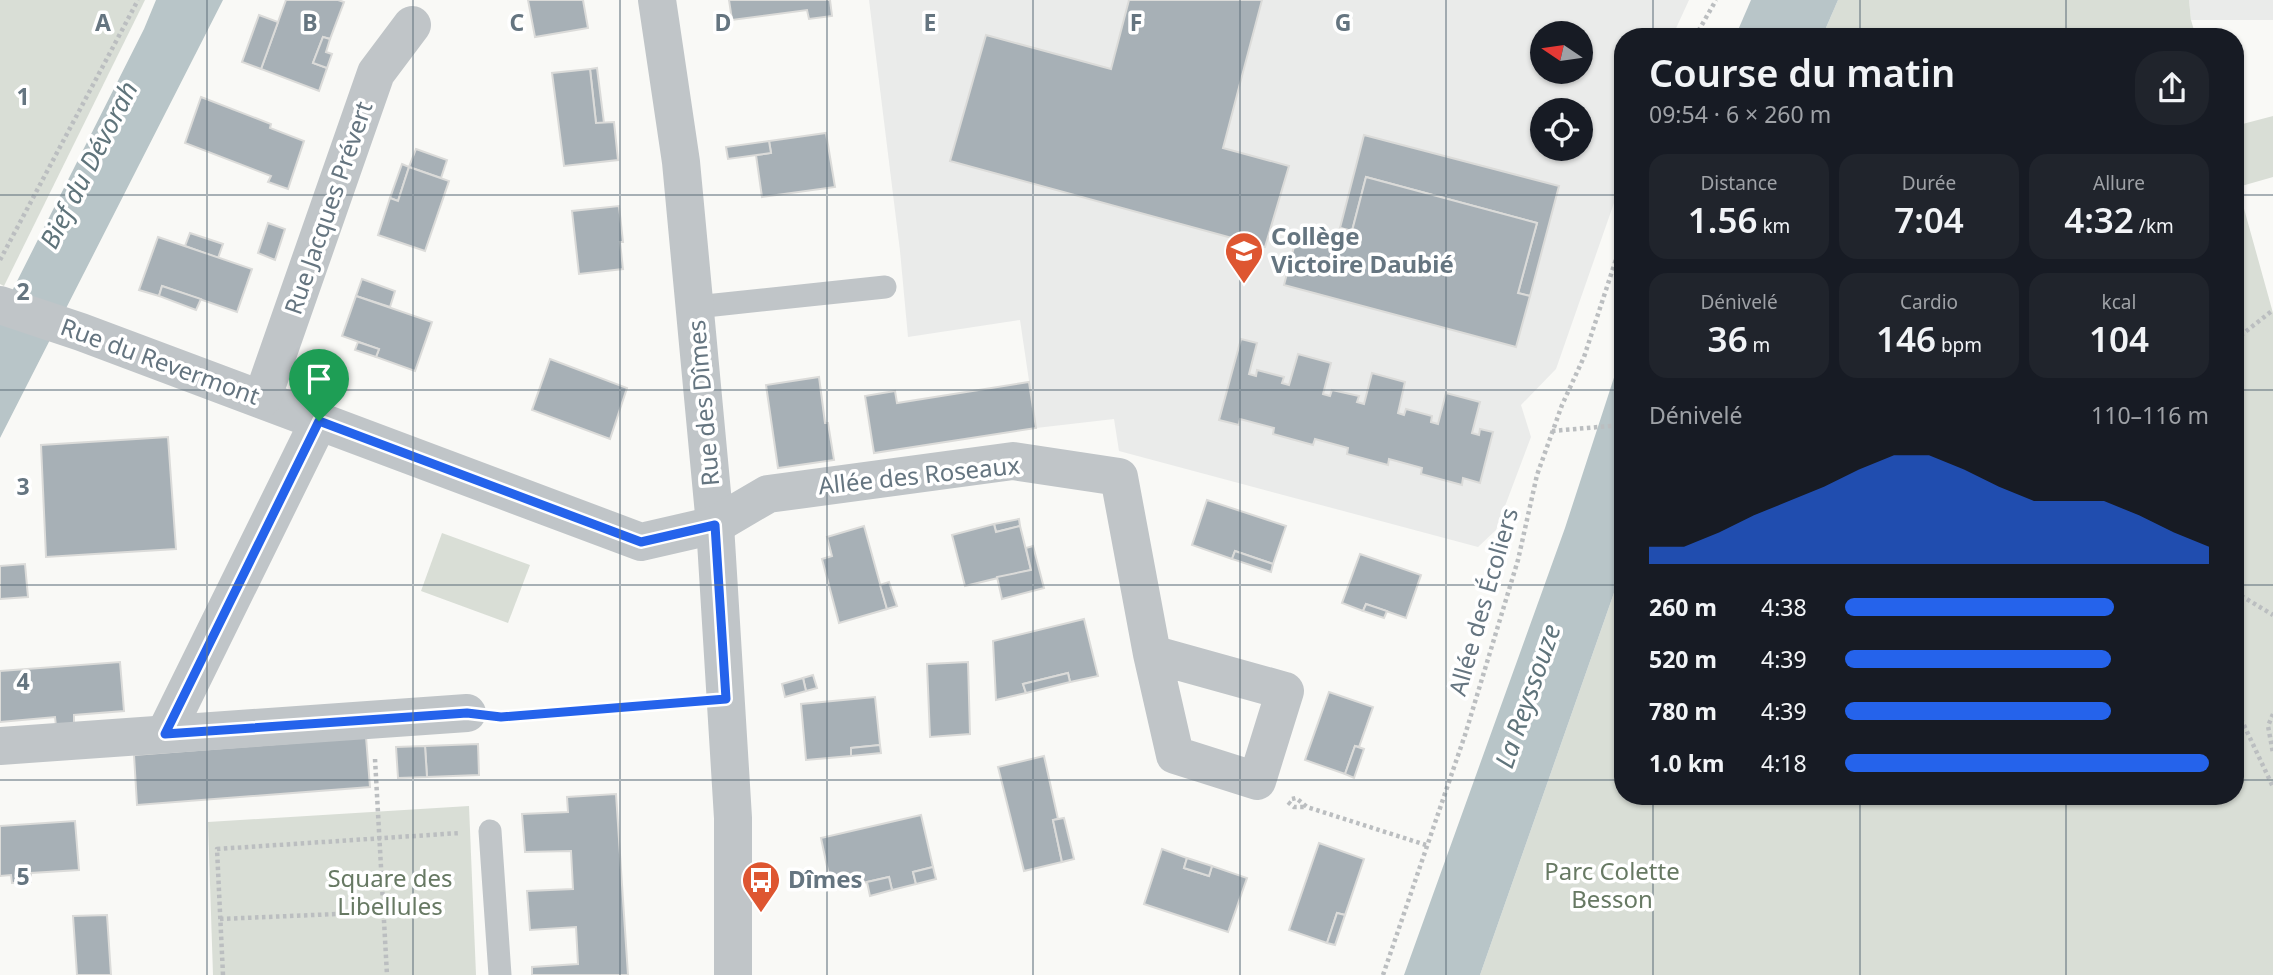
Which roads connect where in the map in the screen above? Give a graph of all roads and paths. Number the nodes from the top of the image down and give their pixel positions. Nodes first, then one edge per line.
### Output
1 (138, 0) edge
2 (657, 0) edge
3 (1716, 0) edge
4 (411, 25) dead end
5 (1700, 28) edge
6 (0, 260) edge
7 (1614, 265) edge
8 (886, 287) dead end
9 (0, 305) edge
10 (696, 307) junction
11 (2273, 310) edge
12 (2244, 333) edge
13 (262, 399) junction
14 (319, 421) junction
15 (1614, 426) edge
16 (1552, 431) junction
17 (715, 525) junction
18 (2244, 597) edge
19 (2273, 615) edge
20 (1152, 654) dead end
21 (726, 699) junction
22 (467, 713) joint
23 (2273, 714) edge
24 (2244, 725) edge
25 (165, 734) junction
26 (0, 746) edge
27 (2273, 752) edge
28 (2273, 787) edge
29 (377, 798) dead end
30 (1307, 807) dead end
31 (490, 831) joint
32 (379, 837) junction
33 (1426, 845) junction
34 (384, 912) junction
35 (220, 919) junction
36 (223, 975) edge
37 (387, 975) edge
38 (500, 975) edge
39 (733, 975) edge
40 (1383, 975) edge

1 - 6 path
2 - 10 street, Rue des Dîmes
3 - 5 path
4 - 13 street, Rue Jacques Prévert
7 - 16 path, Allée des Écoliers
8 - 10 lane
9 - 13 street, Rue du Revermont
10 - 17 street, Rue des Dîmes
11 - 12 path
13 - 14 street, Rue du Revermont
14 - 17 street, Rue du Revermont
14 - 25 street
15 - 16 path
16 - 33 path, Allée des Écoliers
17 - 20 street, Allée des Roseaux
17 - 21 street, Rue des Dîmes
18 - 19 path
21 - 22 path
21 - 39 street, Rue des Dîmes
22 - 25 street
23 - 27 path
24 - 28 path
25 - 26 street
29 - 32 path
30 - 33 path
31 - 32 path
31 - 38 lane
32 - 34 path
32 - 35 path
33 - 40 path, Allée des Écoliers
34 - 35 path
34 - 37 path
35 - 36 path

